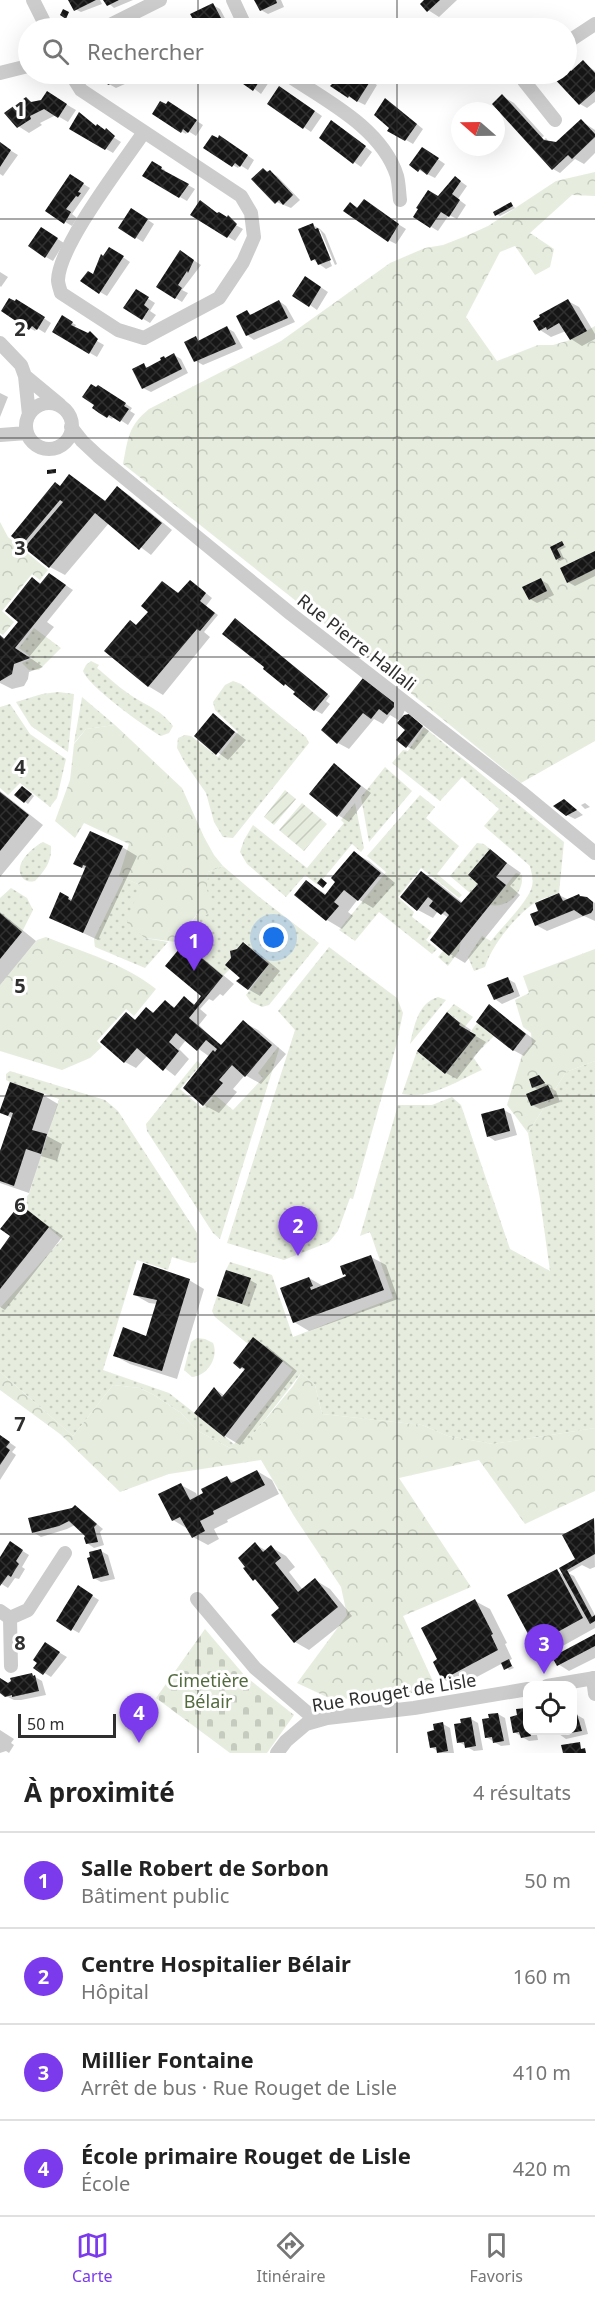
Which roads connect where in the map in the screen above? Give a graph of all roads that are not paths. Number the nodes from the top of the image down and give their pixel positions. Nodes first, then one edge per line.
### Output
1 (33, 0) edge
2 (160, 0) edge
3 (233, 0) edge
4 (42, 18) edge
5 (124, 18) edge
6 (241, 18) edge
7 (595, 24) edge
8 (577, 36) edge
9 (18, 68) edge
10 (0, 73) edge
11 (77, 84) edge
12 (301, 84) edge
13 (526, 84) edge
14 (555, 120) dead end
15 (144, 132) junction
16 (400, 200) dead end
17 (0, 344) edge
18 (25, 376) junction
19 (61, 406) junction
20 (29, 415) junction
21 (71, 427) junction
22 (27, 432) junction
23 (0, 435) edge
24 (55, 449) junction
25 (98, 456) junction
26 (595, 853) edge
27 (65, 1552) dead end
28 (198, 1599) dead end
29 (5, 1614) edge
30 (11, 1666) dead end
31 (594, 1678) edge
32 (576, 1681) edge
33 (523, 1690) edge
34 (595, 1694) edge
35 (317, 1721) junction
36 (277, 1753) edge

1 - 4 street
2 - 5 street
3 - 6 street
7 - 8 street
9 - 10 street
11 - 15 street
12 - 16 street
13 - 14 street
15 - 15 street
17 - 18 street
18 - 19 street
18 - 20 street
19 - 20 street
19 - 21 street
20 - 22 street
21 - 24 street
21 - 25 street, Rue Pierre Hallali
22 - 23 street
22 - 24 street
24 - 25 street, Rue Pierre Hallali
25 - 26 street, Rue Pierre Hallali
27 - 29 street
28 - 35 street
29 - 30 street
31 - 32 street
31 - 34 street
33 - 35 street, Rue Rouget de Lisle
35 - 36 street, Rue Rouget de Lisle

